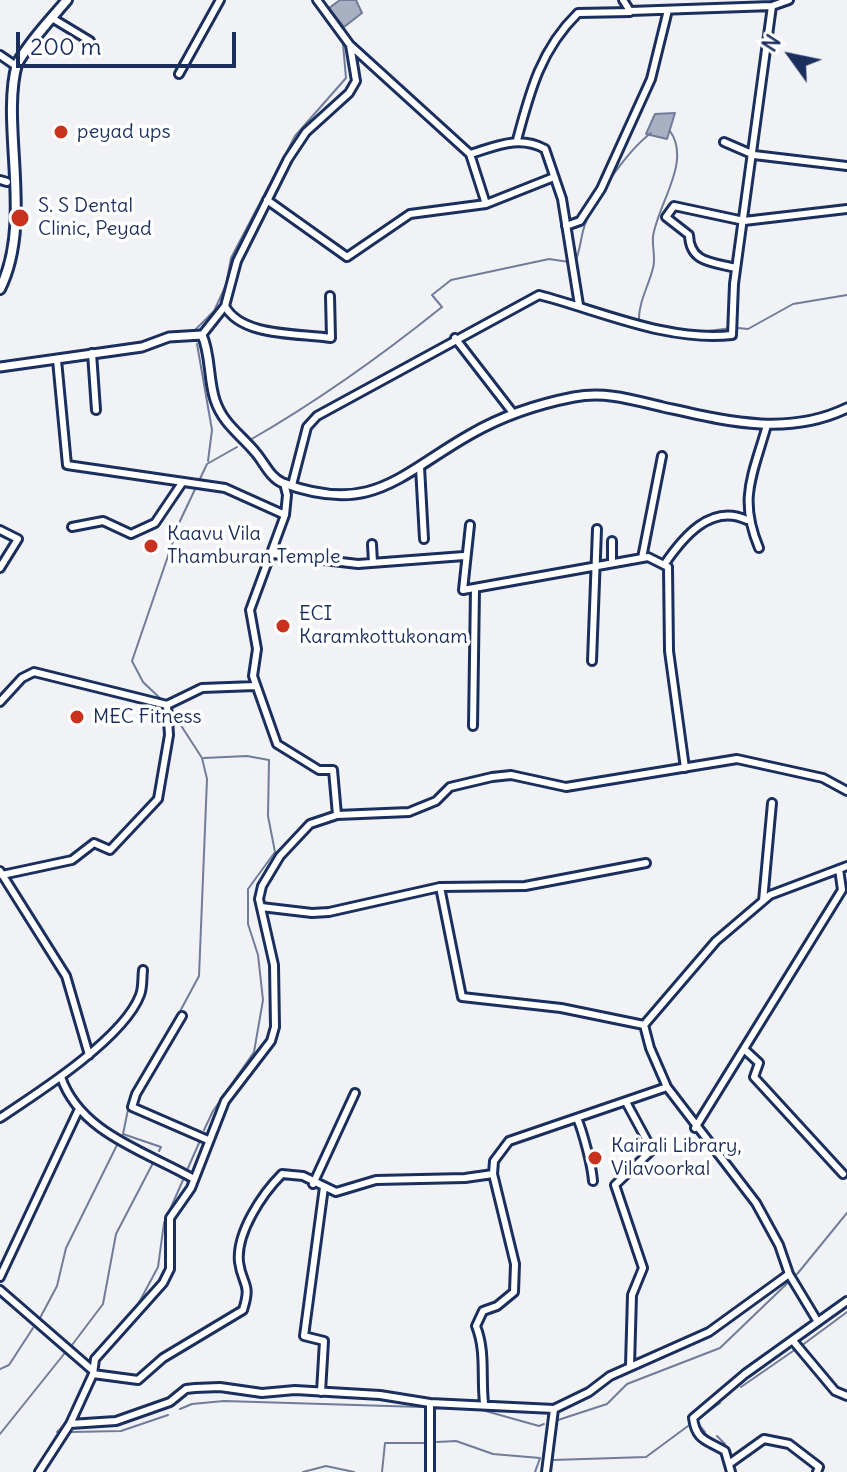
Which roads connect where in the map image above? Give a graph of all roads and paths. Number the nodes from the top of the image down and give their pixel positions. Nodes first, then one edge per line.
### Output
1 (67, 0) edge
2 (220, 0) edge
3 (317, 0) edge
4 (623, 0) edge
5 (789, 0) edge
6 (772, 6) junction
7 (668, 10) junction
8 (630, 11) junction
9 (52, 18) junction
10 (90, 41) dead end
11 (350, 45) junction
12 (0, 55) edge
13 (16, 66) junction
14 (179, 74) dead end
15 (517, 140) junction
16 (724, 142) dead end
17 (470, 154) junction
18 (754, 155) junction
19 (847, 166) edge
20 (554, 177) junction
21 (4, 181) edge
22 (267, 200) junction
23 (486, 204) junction
24 (847, 209) edge
25 (744, 221) junction
26 (566, 226) junction
27 (736, 268) junction
28 (0, 289) edge
29 (330, 296) dead end
30 (579, 305) junction
31 (225, 306) junction
32 (202, 335) junction
33 (455, 338) junction
34 (92, 353) junction
35 (57, 360) junction
36 (0, 367) edge
37 (847, 408) edge
38 (96, 410) dead end
39 (513, 413) junction
40 (767, 425) junction
41 (662, 456) dead end
42 (420, 467) junction
43 (182, 483) junction
44 (288, 484) junction
45 (285, 515) junction
46 (747, 520) junction
47 (470, 525) dead end
48 (72, 527) dead end
49 (597, 529) dead end
50 (0, 530) edge
51 (424, 539) dead end
52 (612, 541) dead end
53 (372, 544) dead end
54 (759, 548) dead end
55 (273, 554) junction
56 (464, 556) junction
57 (642, 558) junction
58 (373, 563) junction
59 (612, 563) junction
60 (664, 565) junction
61 (593, 566) junction
62 (0, 568) edge
63 (475, 589) junction
64 (592, 661) dead end
65 (255, 686) junction
66 (0, 702) edge
67 (167, 705) junction
68 (473, 726) dead end
69 (685, 768) junction
70 (847, 791) edge
71 (772, 803) dead end
72 (337, 815) junction
73 (646, 863) dead end
74 (847, 866) edge
75 (839, 869) junction
76 (1, 873) edge
77 (440, 887) junction
78 (763, 901) junction
79 (261, 907) junction
80 (143, 970) dead end
81 (182, 1016) dead end
82 (644, 1025) junction
83 (744, 1049) junction
84 (89, 1055) junction
85 (61, 1077) junction
86 (667, 1087) junction
87 (355, 1093) dead end
88 (626, 1102) junction
89 (78, 1111) junction
90 (0, 1118) edge
91 (577, 1118) junction
92 (695, 1128) junction
93 (208, 1140) junction
94 (493, 1174) junction
95 (843, 1174) dead end
96 (194, 1179) junction
97 (593, 1181) dead end
98 (313, 1184) junction
99 (324, 1187) junction
100 (789, 1274) junction
101 (0, 1277) edge
102 (0, 1290) edge
103 (847, 1301) edge
104 (818, 1322) junction
105 (797, 1346) junction
106 (630, 1366) junction
107 (92, 1372) junction
108 (321, 1392) junction
109 (847, 1396) edge
110 (430, 1403) junction
111 (484, 1403) junction
112 (554, 1409) junction
113 (70, 1424) junction
114 (730, 1468) edge
115 (39, 1472) edge
116 (430, 1472) edge
117 (546, 1472) edge
118 (817, 1472) edge

1 - 9 main road
2 - 14 street
3 - 11 street
4 - 8 street
5 - 6 street
6 - 7 street
6 - 18 street
7 - 8 street
7 - 26 street
8 - 15 street
9 - 10 street
9 - 13 main road
11 - 17 street
11 - 22 street
12 - 13 street
13 - 21 main road
15 - 17 street
15 - 20 street
16 - 18 street
17 - 23 street
18 - 19 street
18 - 25 street
20 - 23 street
20 - 26 street
21 - 28 main road
22 - 23 street
22 - 31 street
24 - 25 street
25 - 27 street
25 - 27 street
26 - 30 street
27 - 30 street
29 - 31 street
30 - 33 street
31 - 32 street
32 - 34 street
32 - 44 street
33 - 39 street
33 - 44 street
34 - 35 street
34 - 38 street
35 - 36 street
35 - 43 street
37 - 40 street
39 - 40 street
39 - 42 street
40 - 46 street
41 - 57 street
42 - 44 street
42 - 51 street
43 - 45 street
43 - 48 street
44 - 45 street
45 - 55 street
46 - 54 street
46 - 60 street
47 - 56 street
49 - 61 street
50 - 62 street
52 - 59 street
53 - 58 street
55 - 58 street
55 - 65 street
56 - 58 street
56 - 63 street
57 - 59 street
57 - 60 street
59 - 61 street
60 - 69 street
61 - 63 street
61 - 64 street
63 - 68 street
65 - 67 street
65 - 72 street
66 - 67 street
67 - 76 street
69 - 70 street
69 - 72 street
71 - 78 street
72 - 79 street
73 - 77 street
74 - 75 street
75 - 78 street
75 - 83 street
76 - 84 street
77 - 79 street
77 - 82 street
78 - 82 street
79 - 93 street
80 - 84 street
81 - 93 street
82 - 86 street
83 - 92 street
83 - 95 street
84 - 85 street
85 - 89 street
85 - 90 street
86 - 88 street
86 - 92 street
87 - 98 street
88 - 91 street
88 - 106 street
89 - 96 street
89 - 101 street
91 - 94 street
91 - 97 street
92 - 100 street
93 - 96 street
94 - 99 street
94 - 111 street
96 - 107 street
98 - 99 street
98 - 107 street
99 - 108 street
100 - 104 street
100 - 106 street
102 - 107 street
103 - 104 street
104 - 105 street
105 - 109 street
105 - 114 street
106 - 112 street
107 - 113 street
108 - 110 street
108 - 113 street
110 - 111 street
110 - 116 street
111 - 112 street
112 - 117 street
113 - 115 street
114 - 118 street

